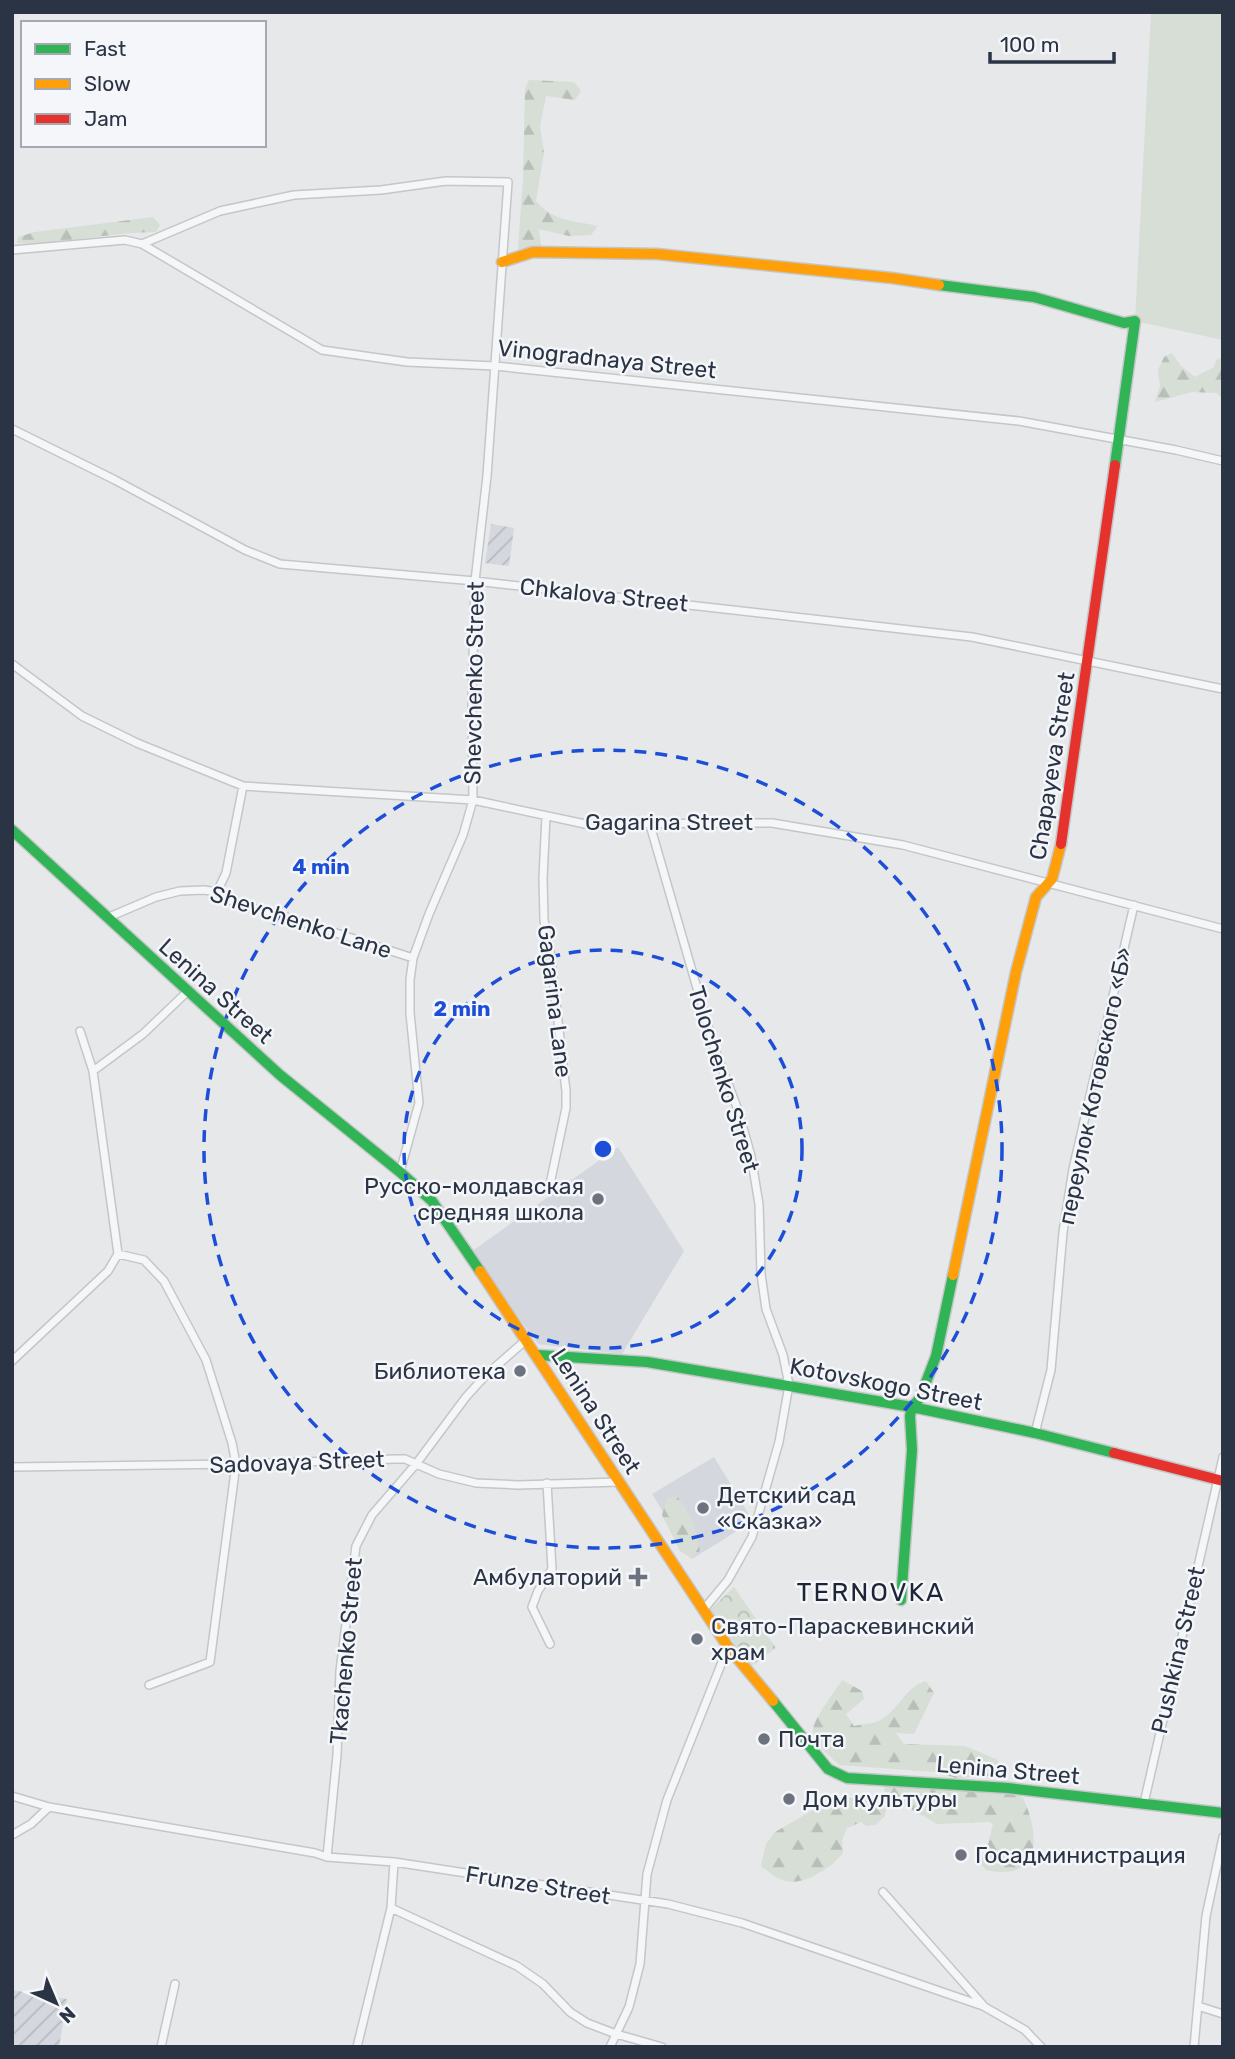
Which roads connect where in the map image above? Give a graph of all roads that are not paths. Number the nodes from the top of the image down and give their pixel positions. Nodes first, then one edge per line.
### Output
1 (156, 237) junction
2 (142, 244) junction
3 (12, 250) edge
4 (159, 254) junction
5 (502, 262) junction
6 (495, 366) junction
7 (12, 429) edge
8 (1118, 440) junction
9 (1223, 461) edge
10 (475, 581) junction
11 (1088, 660) junction
12 (12, 664) edge
13 (1223, 689) edge
14 (243, 786) junction
15 (473, 800) junction
16 (545, 816) junction
17 (650, 825) junction
18 (12, 830) edge
19 (1047, 883) junction
20 (217, 892) junction
21 (1134, 905) junction
22 (109, 917) junction
23 (1223, 929) edge
24 (413, 958) junction
25 (187, 992) junction
26 (80, 1031) dead end
27 (93, 1071) junction
28 (400, 1172) junction
29 (550, 1184) dead end
30 (118, 1254) junction
31 (526, 1340) junction
32 (537, 1355) junction
33 (12, 1361) edge
34 (789, 1385) junction
35 (912, 1407) junction
36 (1035, 1433) junction
37 (1223, 1457) edge
38 (236, 1464) junction
39 (416, 1464) junction
40 (12, 1467) edge
41 (1220, 1480) edge
42 (619, 1482) junction
43 (547, 1483) junction
44 (901, 1600) dead end
45 (704, 1609) junction
46 (550, 1644) dead end
47 (729, 1647) junction
48 (149, 1685) dead end
49 (12, 1796) edge
50 (1143, 1803) junction
51 (50, 1807) junction
52 (1223, 1813) edge
53 (12, 1835) edge
54 (1223, 1837) edge
55 (327, 1857) junction
56 (394, 1862) junction
57 (883, 1892) dead end
58 (645, 1901) junction
59 (391, 1908) junction
60 (175, 1984) dead end
61 (983, 2006) junction
62 (1198, 2006) junction
63 (1223, 2014) edge
64 (616, 2034) junction
65 (642, 2044) edge
66 (161, 2047) edge
67 (357, 2047) edge
68 (610, 2047) edge
69 (662, 2047) edge
70 (1041, 2047) edge
71 (1194, 2047) edge

1 - 2 street
1 - 4 street
1 - 5 street, Shevchenko Street
2 - 3 street, Vinogradnaya Street
2 - 4 street, Vinogradnaya Street
4 - 6 street, Vinogradnaya Street
5 - 6 street, Shevchenko Street
5 - 8 street, Chapayeva Street
6 - 8 street, Vinogradnaya Street
6 - 10 street, Shevchenko Street
7 - 10 street, Chkalova Street
8 - 9 street, Vinogradnaya Street
8 - 11 street, Chapayeva Street
10 - 11 street, Chkalova Street
10 - 15 street, Shevchenko Street
11 - 13 street, Chkalova Street
11 - 19 street, Chapayeva Street
12 - 14 street, Gagarina Street
14 - 15 street, Gagarina Street
14 - 20 street
15 - 16 street, Gagarina Street
15 - 24 street, Shevchenko Street
16 - 17 street, Gagarina Street
16 - 29 street, Gagarina Lane
17 - 19 street, Gagarina Street
17 - 34 street, Tolochenko Street
18 - 22 street, Lenina Street
19 - 21 street, Gagarina Street
19 - 35 street, Chapayeva Street
20 - 22 street, Shevchenko Lane
20 - 24 street, Shevchenko Lane
21 - 23 street, Gagarina Street
21 - 36 street, переулок Котовского «Б»
22 - 25 street, Lenina Street
24 - 28 street, Shevchenko Street
25 - 27 street
25 - 28 street, Lenina Street
26 - 27 street
27 - 30 street
28 - 31 street, Lenina Street
30 - 33 street
30 - 38 street
31 - 32 street, Lenina Street
31 - 39 street, Tkachenko Street
32 - 34 street, Kotovskogo Street
32 - 42 street, Lenina Street
34 - 35 street, Kotovskogo Street
34 - 45 street, Tolochenko Street
35 - 36 street, Kotovskogo Street
35 - 44 street
36 - 41 street, Kotovskogo Street
37 - 41 street, Pushkina Street
38 - 39 street, Sadovaya Street
38 - 40 street, Sadovaya Street
38 - 48 street
39 - 43 street, Sadovaya Street
39 - 55 street, Tkachenko Street
41 - 50 street, Pushkina Street
42 - 43 street, Sadovaya Street
42 - 45 street, Lenina Street
43 - 46 street
45 - 47 street, Lenina Street
47 - 50 street, Lenina Street
47 - 58 street
49 - 51 street, Frunze Street
50 - 52 street, Lenina Street
51 - 53 street
51 - 55 street, Frunze Street
54 - 62 street
55 - 56 street, Frunze Street
56 - 58 street, Frunze Street
56 - 59 street
57 - 61 street
58 - 61 street, Frunze Street
58 - 64 street
59 - 64 street
59 - 67 street
60 - 66 street
61 - 70 street, Frunze Street
62 - 63 street
62 - 71 street
64 - 65 street
64 - 68 street
65 - 69 street

